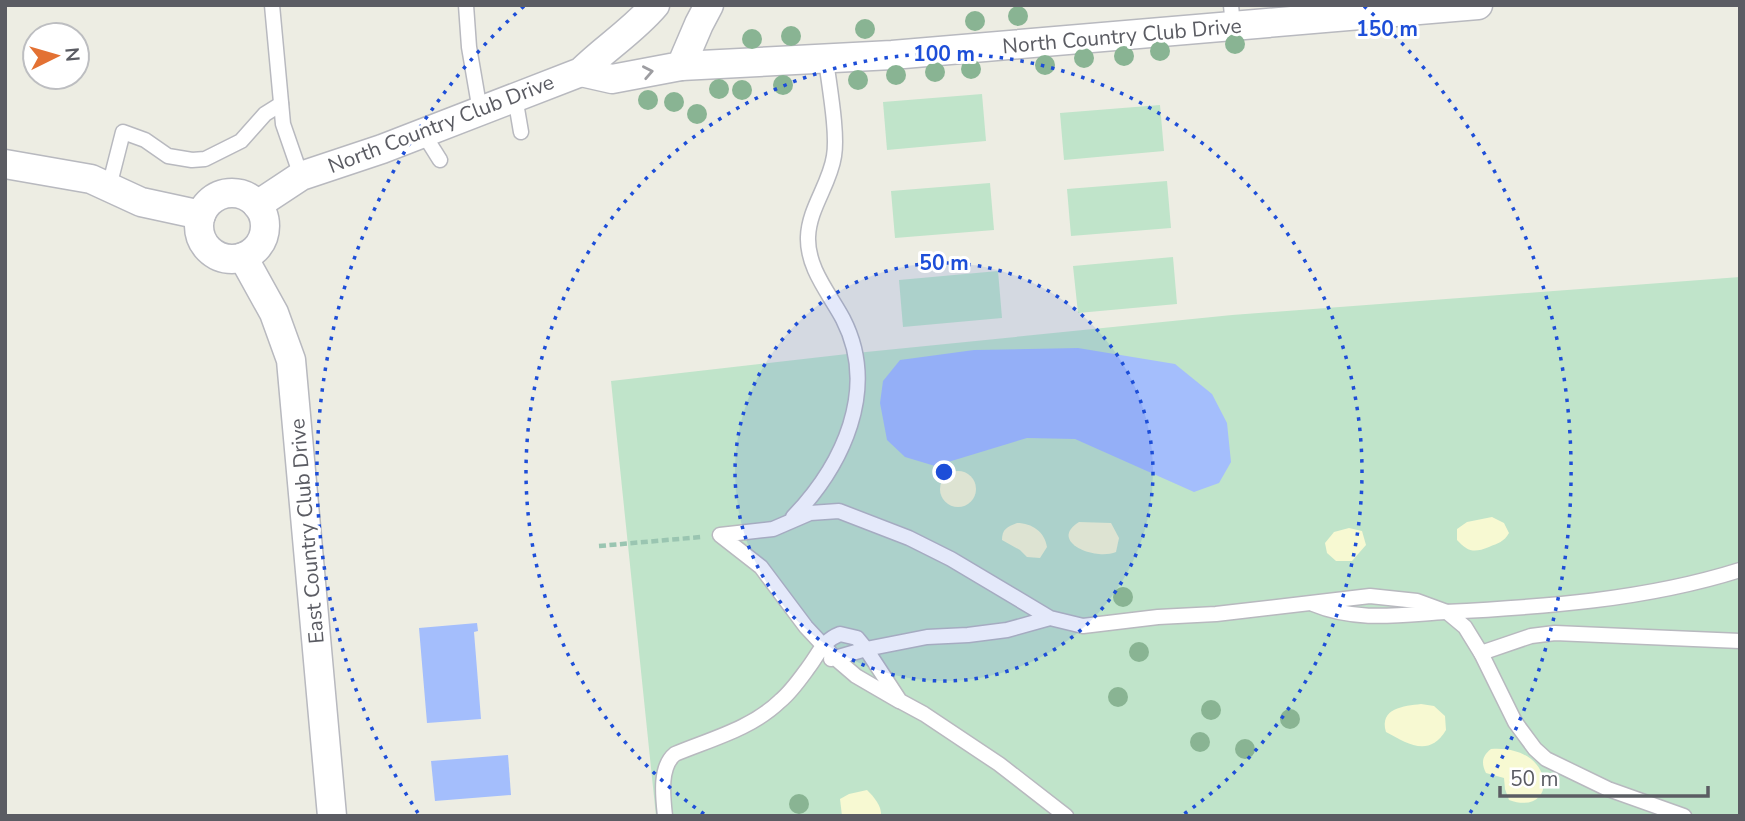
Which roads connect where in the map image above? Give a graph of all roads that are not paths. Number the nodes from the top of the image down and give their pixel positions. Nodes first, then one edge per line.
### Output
1 (272, 5) edge
2 (466, 5) edge
3 (655, 5) edge
4 (671, 5) edge
5 (1478, 5) edge
6 (704, 15) edge
7 (1232, 16) edge
8 (826, 60) junction
9 (681, 66) junction
10 (581, 72) junction
11 (515, 97) junction
12 (281, 104) junction
13 (480, 111) junction
14 (521, 132) dead end
15 (424, 133) junction
16 (440, 160) dead end
17 (5, 164) edge
18 (301, 176) junction
19 (109, 187) junction
20 (257, 205) junction
21 (201, 215) junction
22 (243, 257) junction
23 (789, 522) junction
24 (766, 530) junction
25 (761, 567) junction
26 (1740, 570) edge
27 (1310, 603) junction
28 (1447, 612) junction
29 (1471, 612) junction
30 (1049, 618) junction
31 (1465, 627) junction
32 (1740, 641) edge
33 (822, 645) junction
34 (866, 649) junction
35 (1481, 653) junction
36 (835, 658) junction
37 (810, 666) junction
38 (900, 701) junction
39 (332, 816) edge
40 (665, 816) edge
41 (1066, 816) edge
42 (1684, 816) edge

1 - 12 lane, North Country Club Drive
2 - 13 lane
3 - 10 street, North Country Club Drive
4 - 6 street
5 - 7 street, North Country Club Drive
6 - 9 street
7 - 8 street, North Country Club Drive
8 - 9 street, North Country Club Drive
8 - 23 lane
10 -> 9 street, North Country Club Drive
10 - 11 street, North Country Club Drive
11 - 13 street, North Country Club Drive
11 - 14 lane
12 - 18 lane, North Country Club Drive
12 - 19 lane
13 - 15 street, North Country Club Drive
15 - 16 lane
15 - 18 street, North Country Club Drive
17 - 19 street
18 - 20 street, North Country Club Drive
19 - 21 street
20 - 21 street
20 - 22 street
21 - 22 street
22 - 39 street, East Country Club Drive
23 - 24 lane
23 - 30 lane
24 - 25 lane
24 - 25 lane
25 - 33 lane
26 - 29 lane
27 - 28 lane
27 - 28 lane
27 - 30 lane
28 - 29 lane
28 - 31 lane
29 - 31 lane
30 - 34 lane
31 - 35 lane
32 - 35 lane
33 - 34 lane
33 - 36 lane
33 - 37 lane
34 - 36 lane
34 - 38 lane
35 - 42 lane
36 - 37 lane
36 - 38 lane
37 - 40 lane
38 - 41 lane

